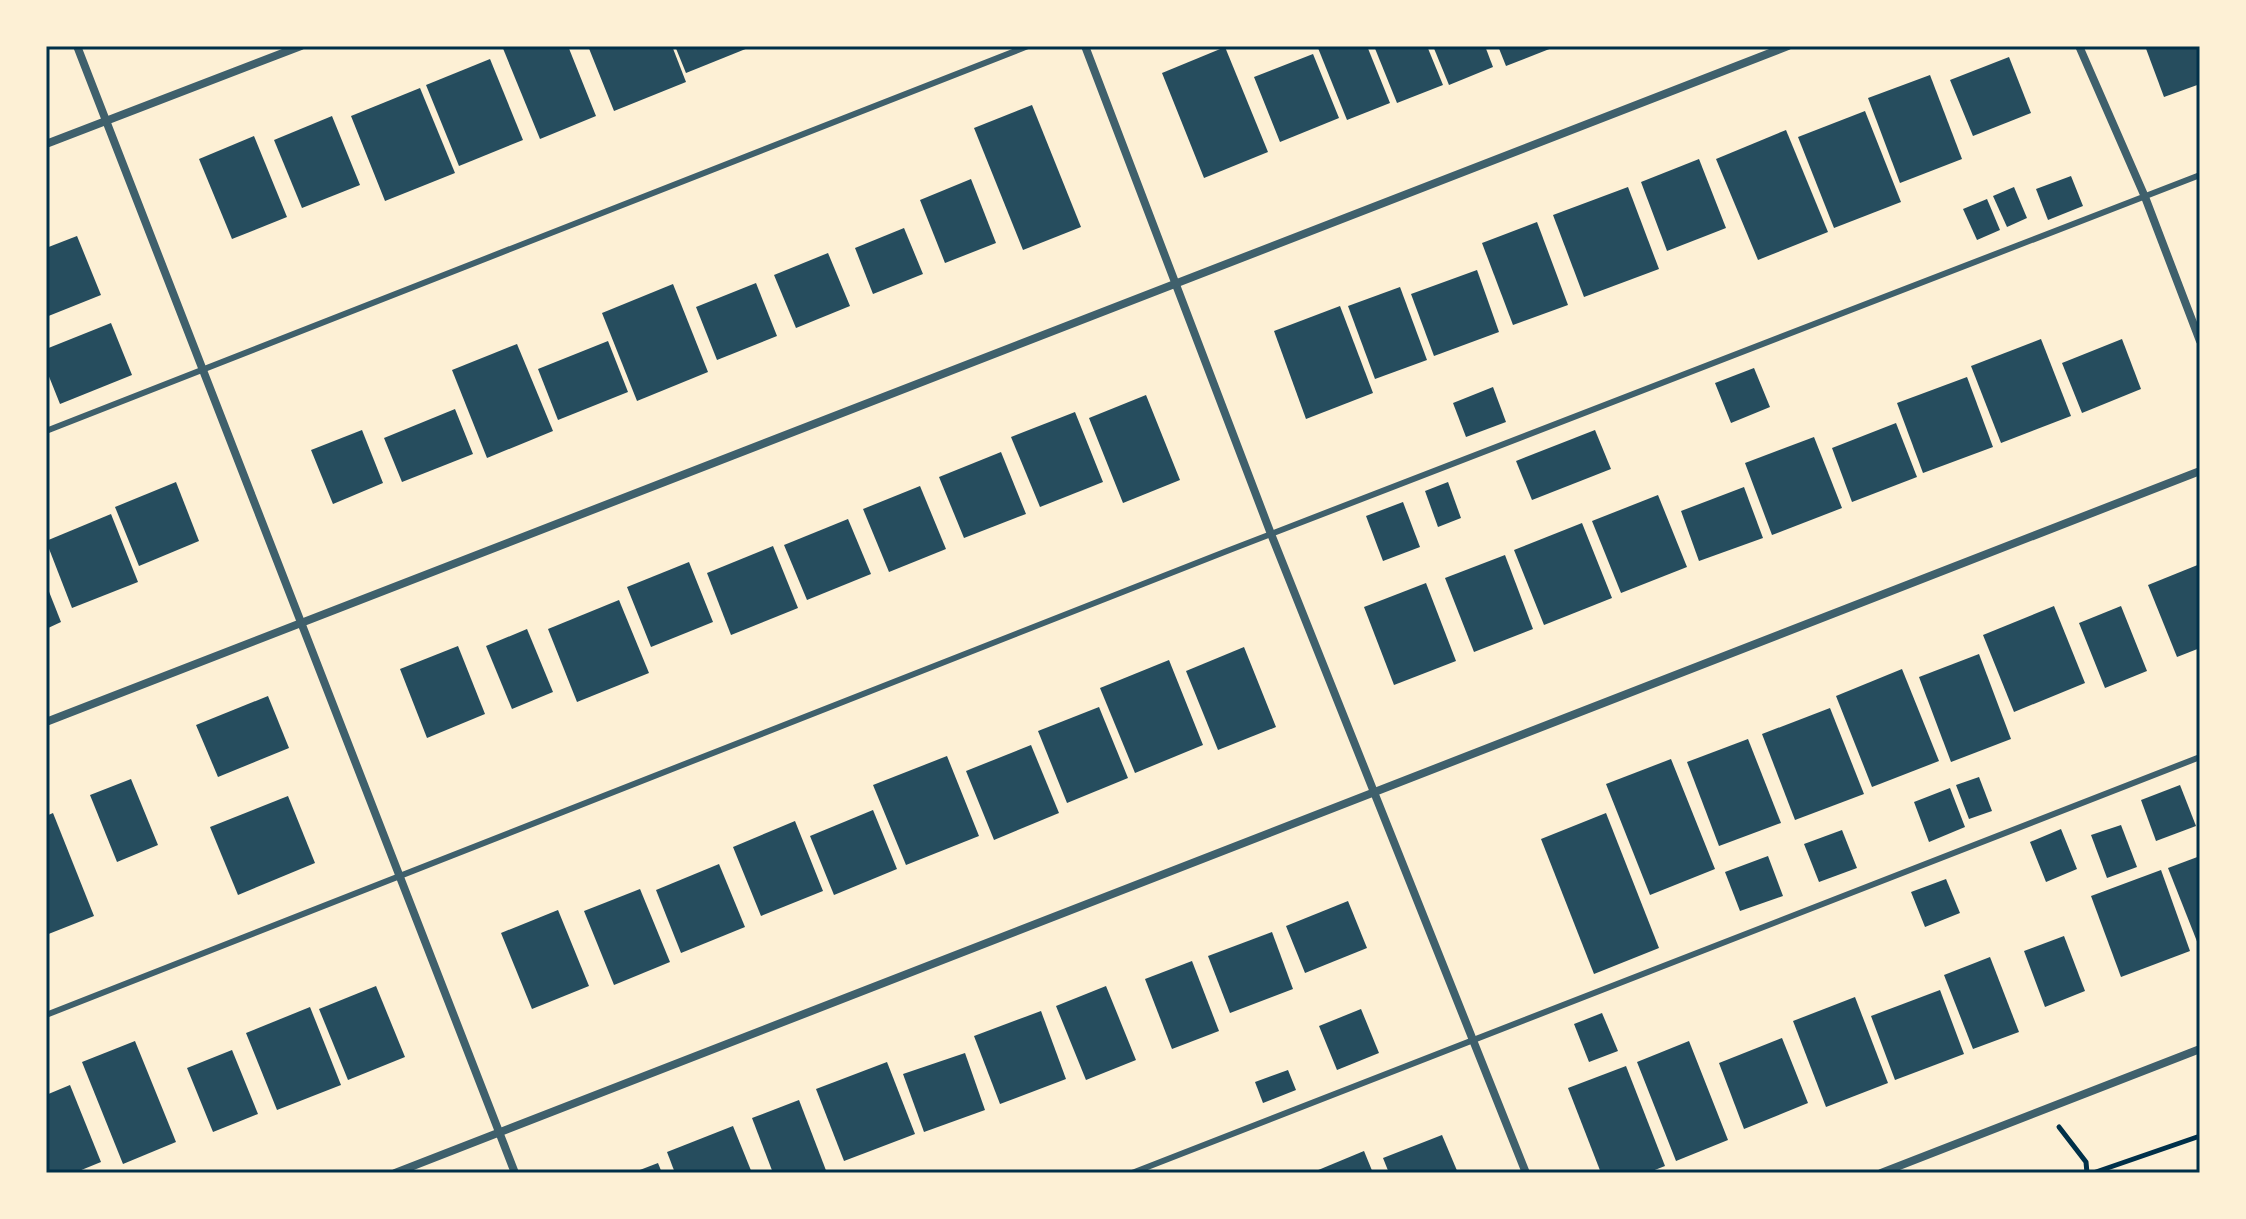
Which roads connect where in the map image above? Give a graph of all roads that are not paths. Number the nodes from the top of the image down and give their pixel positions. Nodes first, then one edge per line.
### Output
1 (77, 46) edge
2 (301, 46) edge
3 (1028, 46) edge
4 (1085, 46) edge
5 (1788, 46) edge
6 (2079, 46) edge
7 (107, 121) junction
8 (46, 144) edge
9 (2200, 175) edge
10 (2145, 197) junction
11 (1174, 285) junction
12 (2200, 341) edge
13 (204, 370) junction
14 (46, 431) edge
15 (2200, 471) edge
16 (1271, 534) junction
17 (303, 622) junction
18 (46, 722) edge
19 (2200, 757) edge
20 (1374, 790) junction
21 (401, 877) junction
22 (46, 1015) edge
23 (1472, 1042) junction
24 (2200, 1049) edge
25 (499, 1133) junction
26 (395, 1173) edge
27 (515, 1173) edge
28 (1132, 1173) edge
29 (1526, 1173) edge
30 (1881, 1173) edge

1 - 7 street
2 - 7 street
3 - 13 lane
4 - 11 street
5 - 11 street
6 - 10 street
7 - 8 street
7 - 13 street
9 - 10 lane
10 - 12 street
10 - 16 lane
11 - 16 street
11 - 17 street
13 - 14 lane
13 - 17 street
15 - 20 street
16 - 20 street
16 - 21 lane
17 - 18 street
17 - 21 street
19 - 23 lane
20 - 23 street
20 - 25 street
21 - 22 lane
21 - 25 street
23 - 28 lane
23 - 29 street
24 - 30 street
25 - 26 street
25 - 27 street

